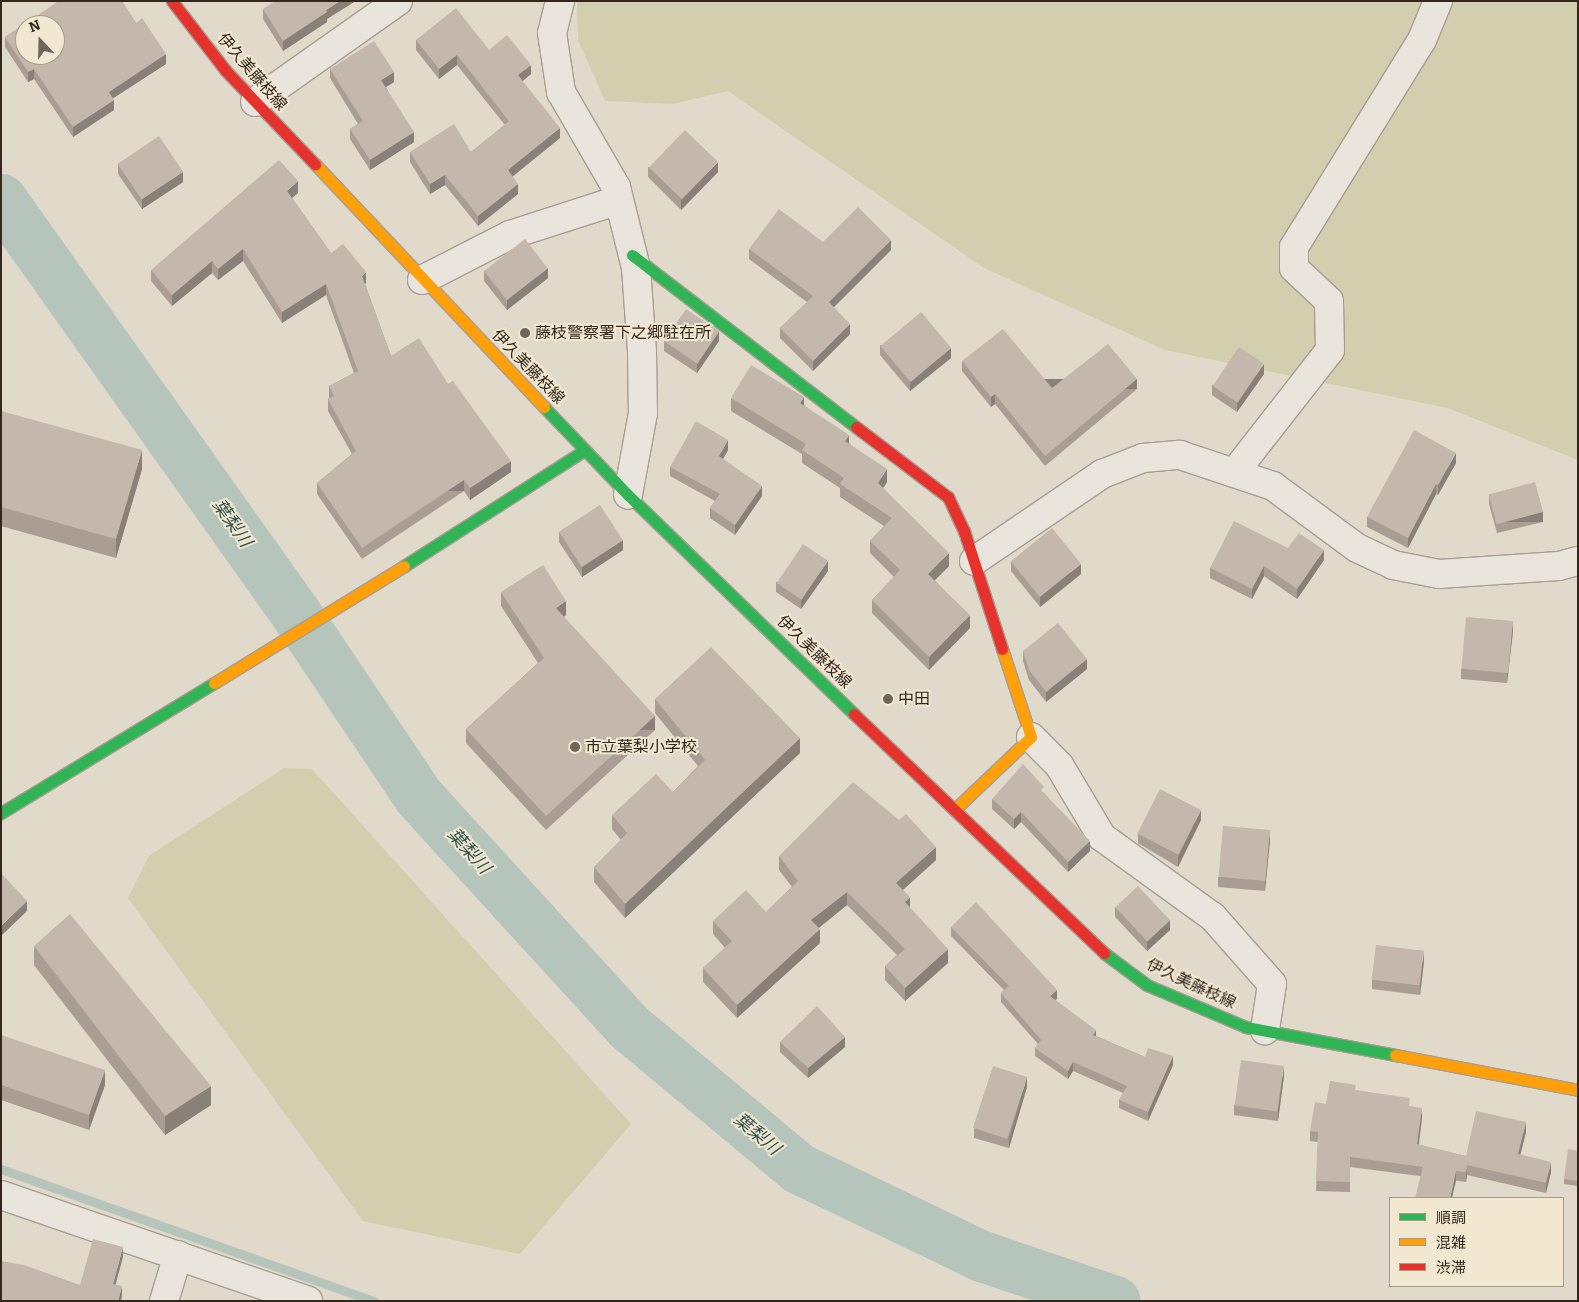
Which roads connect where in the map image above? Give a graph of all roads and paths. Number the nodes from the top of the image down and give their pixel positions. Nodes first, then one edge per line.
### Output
1 (172, 1) edge
2 (398, 1) edge
3 (560, 1) edge
4 (1438, 1) edge
5 (255, 102) junction
6 (619, 200) junction
7 (632, 255) junction
8 (422, 280) junction
9 (585, 450) junction
10 (1234, 473) junction
11 (628, 495) junction
12 (974, 561) junction
13 (1578, 561) edge
14 (1031, 736) junction
15 (954, 810) junction
16 (1, 813) edge
17 (1265, 1030) junction
18 (1578, 1090) edge
19 (1, 1195) edge
20 (178, 1255) junction
21 (164, 1301) edge
22 (308, 1301) edge

1 - 5 main road, 伊久美藤枝線
2 - 5 street
3 - 6 street
4 - 10 street
5 - 8 main road, 伊久美藤枝線
6 - 7 street
6 - 8 street
7 - 11 street
7 - 12 main road
8 - 9 main road, 伊久美藤枝線
9 - 11 main road, 伊久美藤枝線
9 - 16 main road
10 - 12 street
10 - 13 street
11 - 15 main road, 伊久美藤枝線
12 - 14 main road
14 - 15 main road
14 - 17 street
15 - 17 main road, 伊久美藤枝線
17 - 18 main road, 伊久美藤枝線
19 - 20 street
20 - 21 street
20 - 22 street

